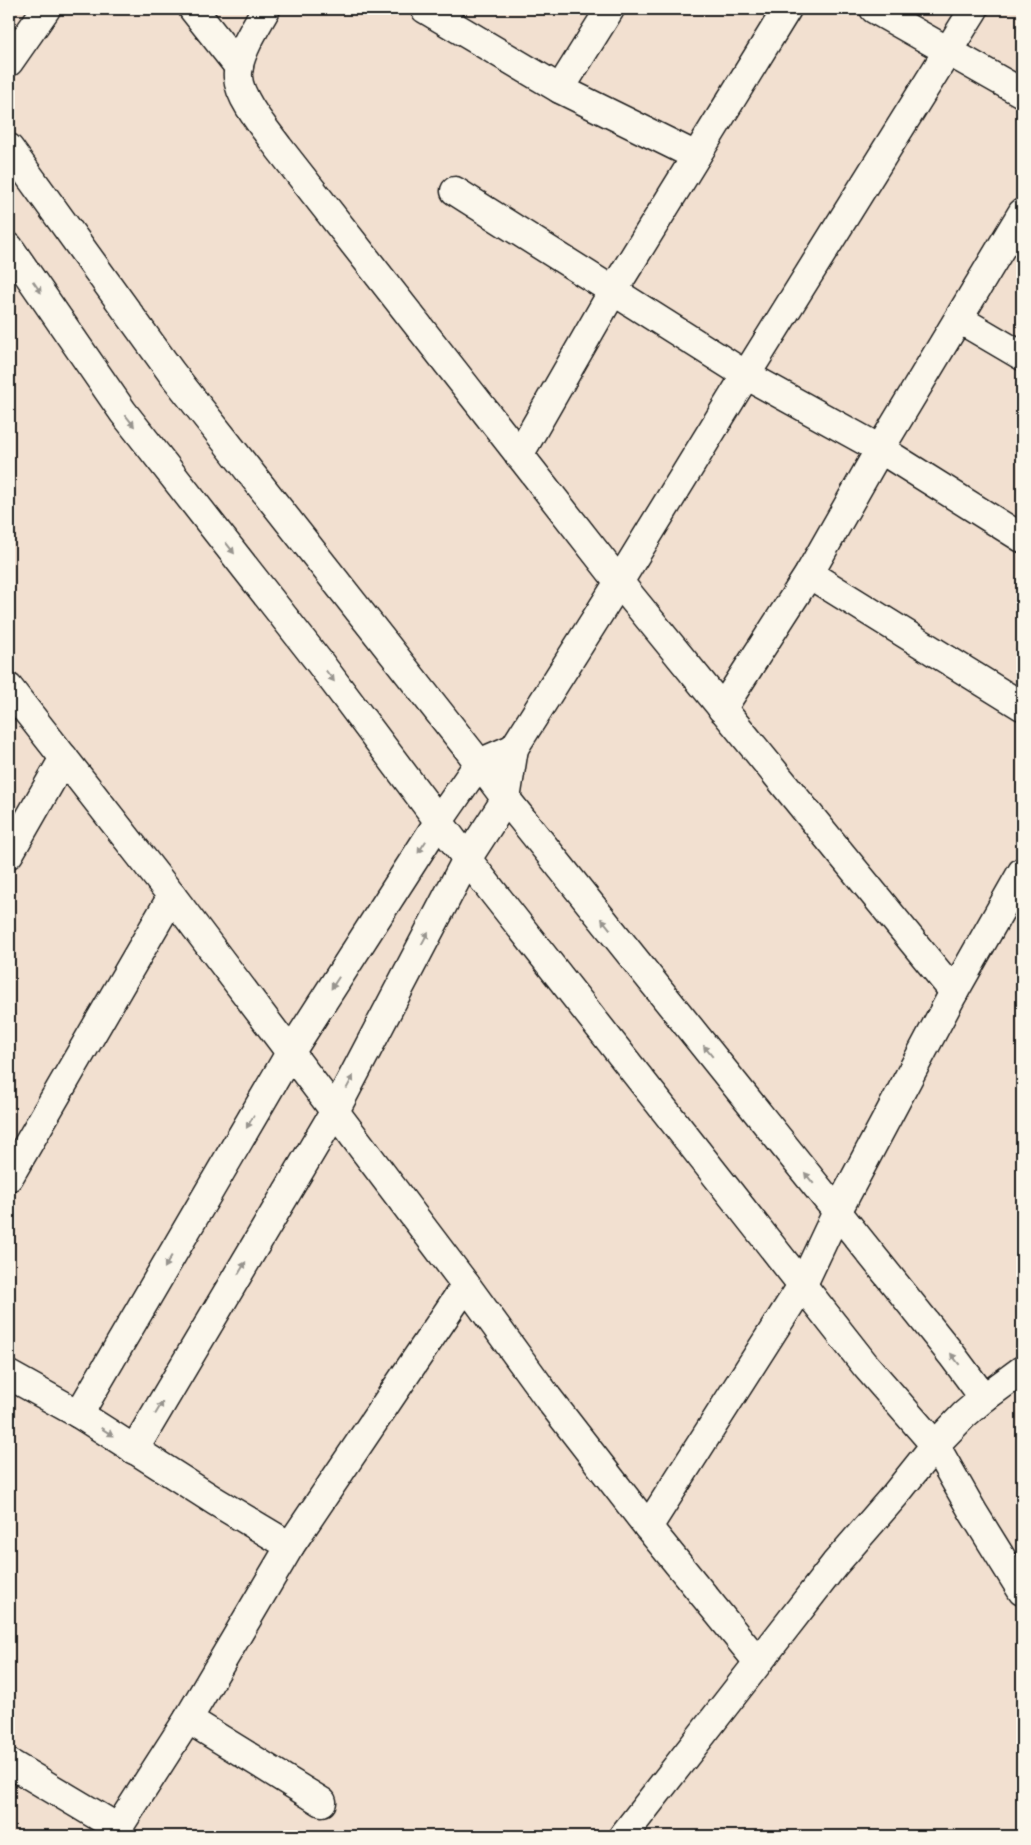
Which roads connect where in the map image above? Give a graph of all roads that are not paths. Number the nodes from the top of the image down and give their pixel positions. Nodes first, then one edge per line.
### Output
1 (46, 9) edge
2 (193, 9) edge
3 (266, 9) edge
4 (425, 9) edge
5 (610, 9) edge
6 (787, 9) edge
7 (874, 9) edge
8 (974, 9) edge
9 (948, 52) junction
10 (9, 62) edge
11 (239, 67) junction
12 (560, 89) junction
13 (1022, 93) edge
14 (9, 148) edge
15 (696, 156) junction
16 (455, 191) dead end
17 (1022, 212) edge
18 (9, 247) edge
19 (613, 291) junction
20 (959, 319) junction
21 (1022, 356) edge
22 (746, 375) junction
23 (880, 449) junction
24 (519, 455) junction
25 (1022, 538) edge
26 (809, 574) junction
27 (619, 582) junction
28 (9, 688) edge
29 (1022, 706) edge
30 (722, 709) junction
31 (514, 748) junction
32 (64, 758) junction
33 (479, 763) junction
34 (506, 799) junction
35 (439, 821) junction
36 (9, 854) edge
37 (467, 858) junction
38 (1022, 872) edge
39 (172, 896) junction
40 (954, 992) junction
41 (290, 1052) junction
42 (335, 1111) junction
43 (9, 1174) edge
44 (837, 1212) junction
45 (803, 1284) junction
46 (466, 1285) junction
47 (1022, 1370) edge
48 (9, 1374) edge
49 (984, 1398) junction
50 (80, 1414) junction
51 (935, 1445) junction
52 (134, 1450) junction
53 (648, 1527) junction
54 (290, 1546) junction
55 (1022, 1591) edge
56 (758, 1662) junction
57 (188, 1719) junction
58 (9, 1763) edge
59 (322, 1802) dead end
60 (115, 1832) edge
61 (623, 1836) edge

1 - 10 street
2 - 11 street
3 - 11 street
4 - 12 street
5 - 12 street
6 - 15 street
7 - 9 street
8 - 9 street
9 - 13 street
9 - 22 street
11 - 24 street
12 - 15 street
14 - 33 street
15 - 19 street
16 - 19 street
17 - 20 street
18 -> 35 street
19 - 22 street
19 - 24 street
20 - 21 street
20 - 23 street
22 - 23 street
22 - 27 street
23 - 25 street
23 - 26 street
24 - 27 street
26 - 29 street
26 - 30 street
27 - 30 street
27 - 31 street
28 - 32 street
30 - 40 street
31 - 33 street
31 - 34 street
32 - 36 street
32 - 39 street
33 - 34 street
33 - 35 street
34 - 37 street
44 -> 34 street
35 - 37 street
35 -> 41 street
42 -> 37 street
37 - 45 street
38 - 40 street
39 - 41 street
39 - 43 street
40 - 44 street
41 - 42 street
41 -> 50 street
42 - 46 street
52 -> 42 street
44 - 45 street
49 -> 44 street
45 - 51 street
45 - 53 street
46 - 53 street
46 - 54 street
47 - 49 street
48 - 50 street
49 - 51 street
50 -> 52 street
51 - 55 street
51 - 56 street
52 - 54 street
53 - 56 street
54 - 57 street
56 - 61 street
57 - 59 street
57 - 60 street
58 - 60 street

